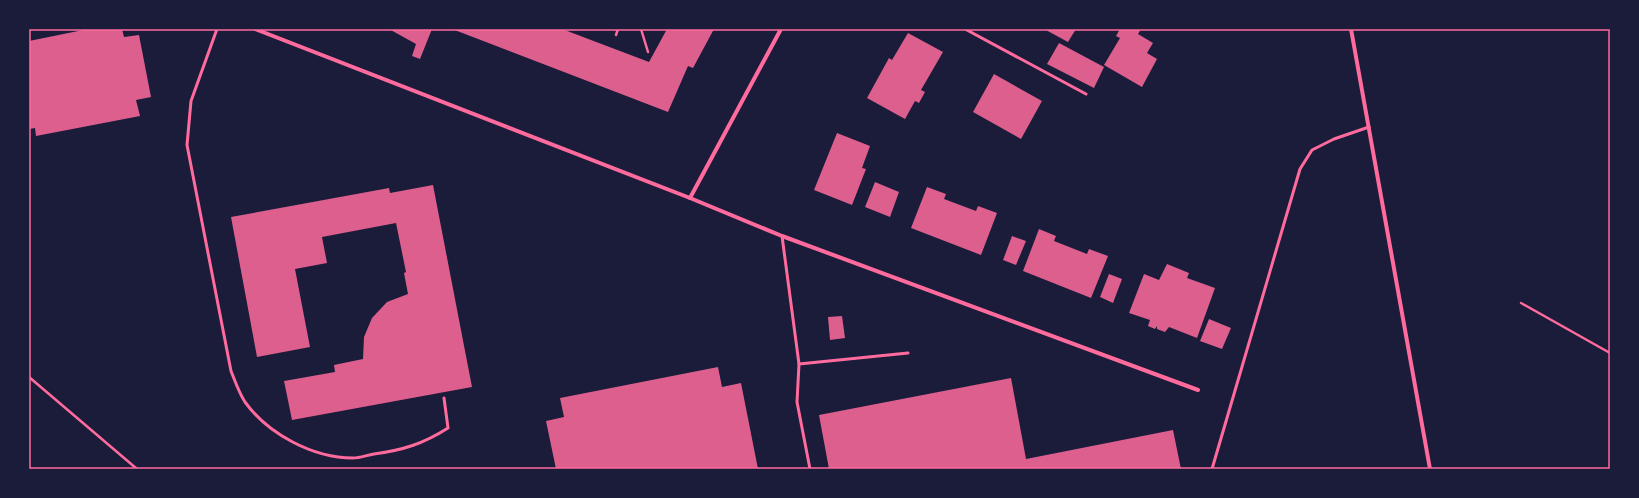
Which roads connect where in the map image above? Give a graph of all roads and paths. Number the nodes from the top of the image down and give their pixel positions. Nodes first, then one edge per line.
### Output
1 (217, 29) edge
2 (255, 29) edge
3 (618, 29) edge
4 (641, 29) edge
5 (781, 29) edge
6 (965, 29) edge
7 (1351, 29) edge
8 (616, 35) dead end
9 (648, 52) dead end
10 (1086, 94) dead end
11 (1369, 127) junction
12 (690, 198) junction
13 (782, 236) junction
14 (1521, 303) dead end
15 (908, 353) dead end
16 (1610, 353) edge
17 (799, 364) junction
18 (29, 377) edge
19 (1198, 390) dead end
20 (444, 398) dead end
21 (138, 469) edge
22 (810, 469) edge
23 (1212, 469) edge
24 (1430, 469) edge

1 - 20 lane
2 - 12 street
3 - 8 path
4 - 9 path
5 - 12 street
6 - 10 lane
7 - 11 street
11 - 23 lane
11 - 24 street
12 - 13 street
13 - 17 lane
13 - 19 street
14 - 16 path
15 - 17 lane
17 - 22 lane
18 - 21 path

